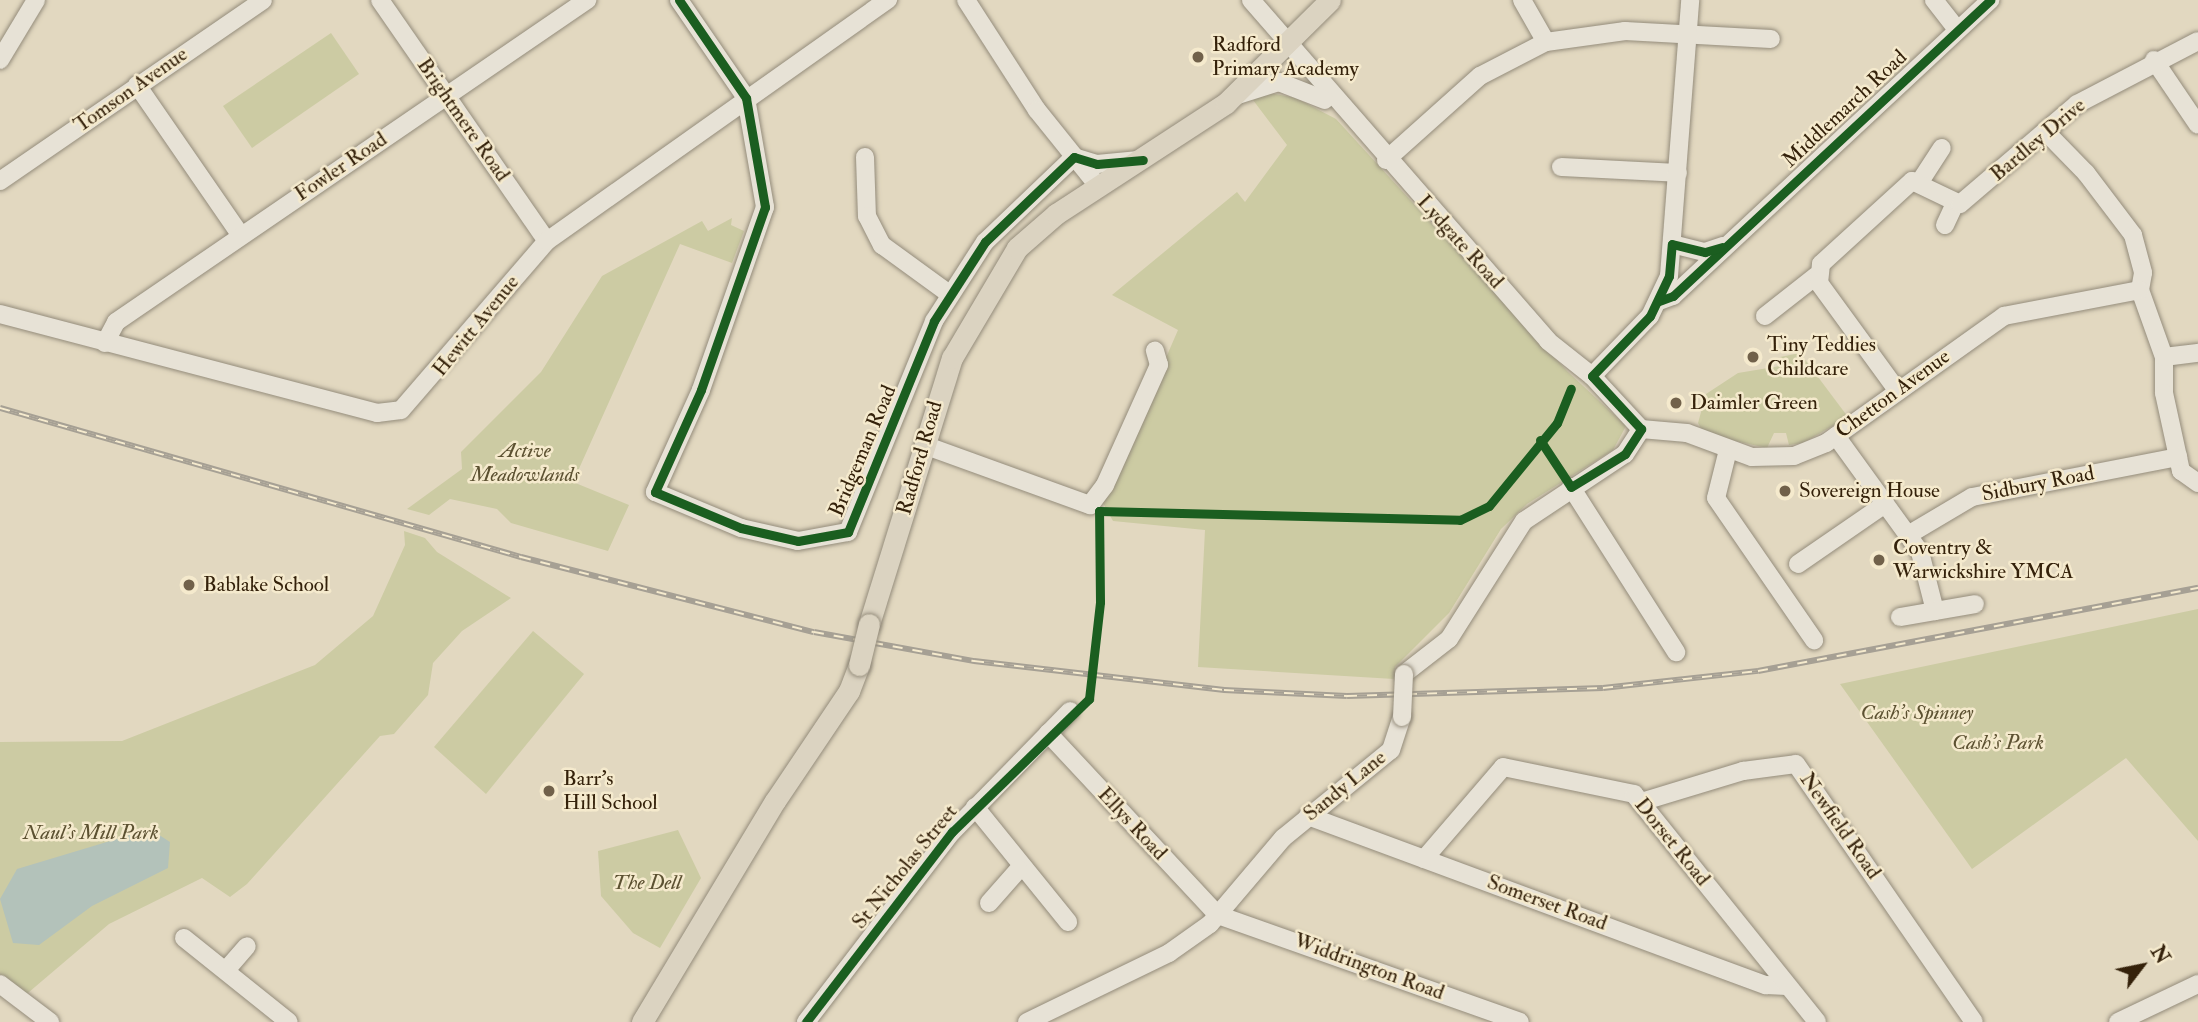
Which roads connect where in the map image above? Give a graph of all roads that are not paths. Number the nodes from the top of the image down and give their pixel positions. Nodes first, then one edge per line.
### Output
1 (36, 0) edge
2 (263, 0) edge
3 (380, 0) edge
4 (587, 0) edge
5 (679, 0) edge
6 (888, 0) edge
7 (966, 0) edge
8 (1251, 0) edge
9 (1330, 0) edge
10 (1522, 0) edge
11 (1689, 0) edge
12 (1934, 0) edge
13 (1990, 0) edge
14 (1957, 29) junction
15 (1687, 34) junction
16 (1771, 39) dead end
17 (2198, 41) edge
18 (1546, 42) junction
19 (1286, 46) junction
20 (0, 60) edge
21 (2154, 60) junction
22 (137, 85) junction
23 (447, 96) junction
24 (746, 98) junction
25 (1226, 103) junction
26 (1343, 112) junction
27 (2198, 125) edge
28 (2045, 131) junction
29 (1942, 148) dead end
30 (865, 157) dead end
31 (1074, 158) junction
32 (1143, 160) junction
33 (1386, 160) junction
34 (1561, 167) dead end
35 (1678, 173) junction
36 (1922, 180) junction
37 (0, 181) edge
38 (1098, 186) junction
39 (1955, 204) junction
40 (1945, 225) dead end
41 (241, 236) junction
42 (547, 241) junction
43 (1672, 244) junction
44 (1724, 245) junction
45 (1816, 276) junction
46 (2140, 290) junction
47 (948, 293) junction
48 (1659, 301) junction
49 (0, 314) edge
50 (1765, 316) dead end
51 (105, 343) junction
52 (1155, 351) dead end
53 (2198, 353) edge
54 (2164, 357) junction
55 (1592, 376) junction
56 (1897, 390) junction
57 (1641, 429) junction
58 (1836, 436) junction
59 (924, 445) junction
60 (1728, 450) junction
61 (2178, 457) junction
62 (2193, 481) edge
63 (1571, 486) junction
64 (1885, 504) junction
65 (1908, 535) junction
66 (1798, 564) dead end
67 (1975, 604) dead end
68 (1935, 611) junction
69 (1900, 617) dead end
70 (1814, 640) dead end
71 (1675, 652) dead end
72 (1070, 711) dead end
73 (1048, 733) junction
74 (1641, 802) junction
75 (975, 807) junction
76 (1308, 816) junction
77 (1424, 859) junction
78 (1019, 869) junction
79 (989, 902) dead end
80 (1218, 915) junction
81 (1068, 922) dead end
82 (184, 938) dead end
83 (247, 946) dead end
84 (227, 969) junction
85 (0, 984) edge
86 (1787, 986) junction
87 (2194, 993) edge
88 (50, 1022) edge
89 (289, 1022) edge
90 (642, 1022) edge
91 (806, 1022) edge
92 (1027, 1022) edge
93 (1520, 1022) edge
94 (1817, 1022) edge
95 (1974, 1022) edge
96 (2118, 1022) edge

1 - 20 street
2 - 22 street, Tomson Avenue
3 - 23 street, Brightmere Road
4 - 23 street, Fowler Road
5 - 24 street
6 - 24 street, Hewitt Avenue
7 - 31 street
8 - 19 street, Lydgate Road
9 - 19 main road, Radford Road
10 - 18 street
11 - 15 street
12 - 14 street
13 - 14 street, Middlemarch Road
14 - 44 street, Middlemarch Road
15 - 16 street
15 - 18 street
15 - 35 street
17 - 21 street, Bardley Drive
18 - 33 street
19 - 25 main road, Radford Road
19 - 26 street, Lydgate Road
21 - 27 street
21 - 28 street, Bardley Drive
22 - 37 street, Tomson Avenue
22 - 41 street
23 - 41 street, Fowler Road
23 - 42 street, Brightmere Road
24 - 42 street, Hewitt Avenue
24 - 47 street, Bridgeman Road
25 - 26 street
25 - 32 main road, Radford Road
26 - 33 street, Lydgate Road
28 - 39 street, Bardley Drive
28 - 46 street
29 - 36 street
30 - 47 street
31 - 32 street
31 - 38 street
31 - 47 street, Bridgeman Road
32 - 38 main road, Radford Road
33 - 55 street, Lydgate Road
34 - 35 street
35 - 43 street
36 - 39 street
36 - 45 street
38 - 59 main road, Radford Road
39 - 40 street, Bardley Drive
41 - 51 street, Fowler Road
42 - 51 street, Hewitt Avenue
43 - 44 street
43 - 48 street
44 - 48 street, Middlemarch Road
45 - 50 street
45 - 56 street
46 - 54 street
46 - 56 street, Chetton Avenue
48 - 55 street, Middlemarch Road
49 - 51 street, Hewitt Avenue
52 - 59 street
53 - 54 street
54 - 61 street
55 - 57 street, Lydgate Road
56 - 58 street, Chetton Avenue
57 - 60 street, Chetton Avenue
57 - 63 street, Sandy Lane
58 - 60 street, Chetton Avenue
58 - 64 street
59 - 90 main road, Radford Road, bridge
60 - 70 street
61 - 62 street
61 - 65 street, Sidbury Road
63 - 71 street
63 - 76 street, Sandy Lane, bridge
64 - 65 street
64 - 66 street
65 - 68 street
67 - 68 street
68 - 69 street
72 - 73 street, St Nicholas Street
73 - 75 street, St Nicholas Street
73 - 80 street, Ellys Road
74 - 77 street, Dorset Road
74 - 86 street, Dorset Road
74 - 95 street, Newfield Road
75 - 78 street
75 - 91 street, St Nicholas Street
76 - 77 street, Somerset Road
76 - 80 street, Sandy Lane
77 - 86 street, Somerset Road
78 - 79 street
78 - 81 street
80 - 92 street, Sandy Lane
80 - 93 street, Widdrington Road
82 - 84 street
83 - 84 street
84 - 89 street
85 - 88 street
86 - 94 street, Dorset Road
87 - 96 street

